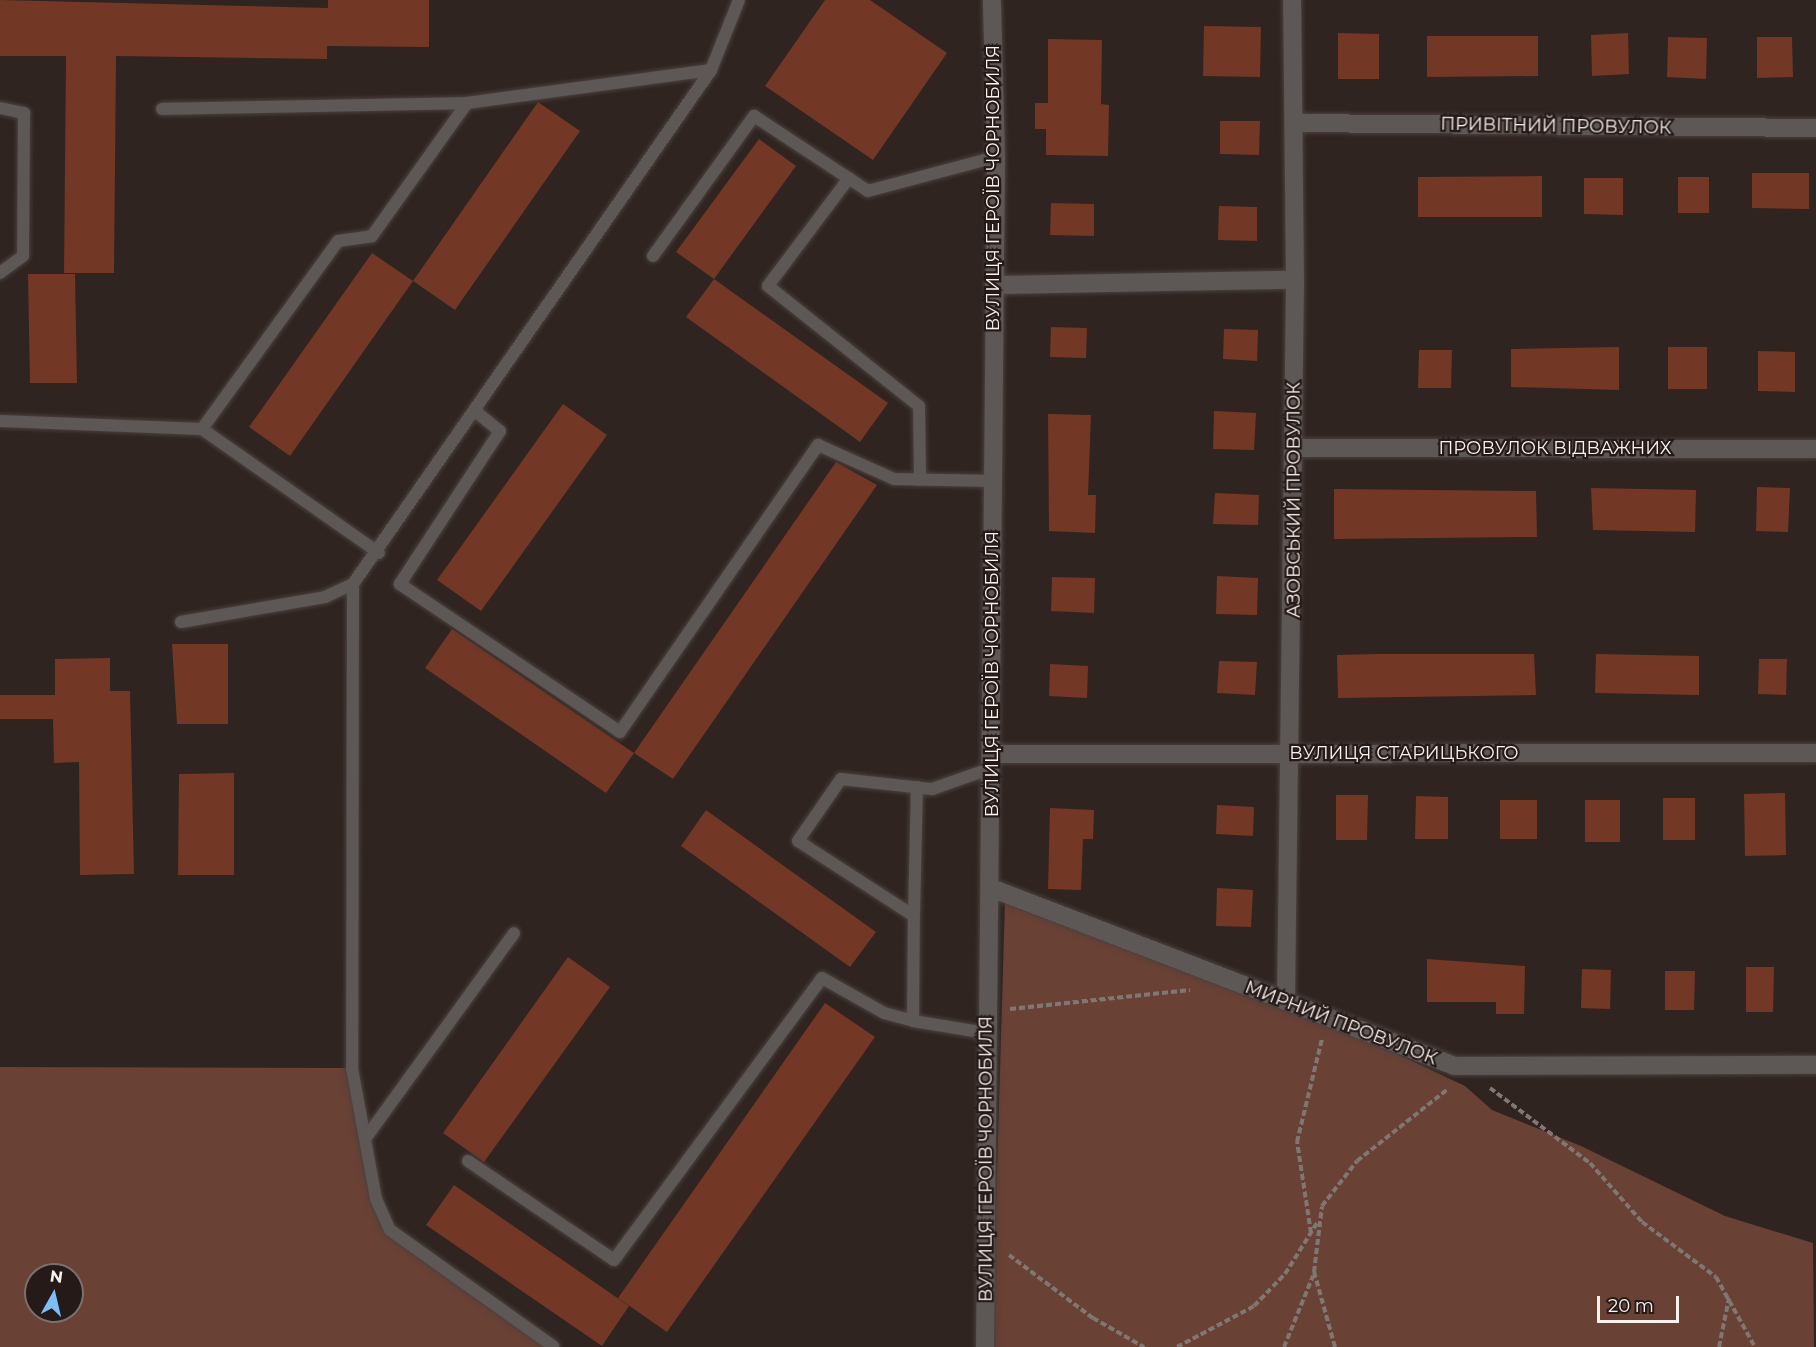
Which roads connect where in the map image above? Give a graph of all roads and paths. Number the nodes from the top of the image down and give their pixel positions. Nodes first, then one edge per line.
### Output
1 (739, 0) edge
2 (992, 0) edge
3 (1292, 0) edge
4 (711, 70) junction
5 (467, 103) junction
6 (0, 108) edge
7 (162, 109) dead end
8 (1296, 123) junction
9 (1816, 128) edge
10 (996, 157) junction
11 (849, 178) junction
12 (653, 256) dead end
13 (0, 273) edge
14 (1295, 280) junction
15 (994, 285) junction
16 (475, 411) junction
17 (0, 422) edge
18 (202, 429) junction
19 (1294, 448) junction
20 (1816, 449) edge
21 (920, 480) junction
22 (993, 481) junction
23 (379, 552) junction
24 (353, 584) junction
25 (181, 622) dead end
26 (1292, 753) junction
27 (1816, 753) edge
28 (992, 761) junction
29 (917, 787) junction
30 (991, 888) junction
31 (914, 916) junction
32 (514, 933) dead end
33 (1196, 989) dead end
34 (1286, 1000) junction
35 (987, 1011) junction
36 (1321, 1015) junction
37 (913, 1022) junction
38 (986, 1033) junction
39 (1816, 1065) edge
40 (1470, 1068) junction
41 (365, 1139) junction
42 (468, 1161) dead end
43 (1319, 1220) junction
44 (1311, 1233) junction
45 (985, 1236) junction
46 (1314, 1272) junction
47 (1729, 1298) junction
48 (554, 1347) edge
49 (985, 1347) edge
50 (1144, 1347) edge
51 (1177, 1347) edge
52 (1284, 1347) edge
53 (1335, 1347) edge
54 (1719, 1347) edge
55 (1755, 1347) edge

1 - 4 lane
2 - 10 street, ВУЛИЦЯ ГЕРОЇВ ЧОРНОБИЛЯ
3 - 8 street, АЗОВСЬКИЙ ПРОВУЛОК
4 - 5 lane
4 - 16 lane
5 - 7 lane
5 - 18 lane
6 - 13 lane
8 - 9 street, ПРИВІТНИЙ ПРОВУЛОК
8 - 14 street, АЗОВСЬКИЙ ПРОВУЛОК
10 - 11 lane
10 - 15 street, ВУЛИЦЯ ГЕРОЇВ ЧОРНОБИЛЯ
11 - 12 lane
11 - 21 lane
14 - 15 street
14 - 19 street, АЗОВСЬКИЙ ПРОВУЛОК
15 - 22 street, ВУЛИЦЯ ГЕРОЇВ ЧОРНОБИЛЯ
16 - 21 lane
16 - 23 lane
17 - 18 lane
18 - 23 lane
19 - 20 street, ПРОВУЛОК ВІДВАЖНИХ
19 - 26 street, АЗОВСЬКИЙ ПРОВУЛОК
21 - 22 lane
22 - 28 street, ВУЛИЦЯ ГЕРОЇВ ЧОРНОБИЛЯ
23 - 24 lane
24 - 25 lane
24 - 41 lane
26 - 27 street, ВУЛИЦЯ СТАРИЦЬКОГО
26 - 28 street, ВУЛИЦЯ СТАРИЦЬКОГО
26 - 34 street, АЗОВСЬКИЙ ПРОВУЛОК
28 - 29 lane
28 - 30 street, ВУЛИЦЯ ГЕРОЇВ ЧОРНОБИЛЯ
29 - 31 lane
29 - 31 lane
30 - 34 street, МИРНИЙ ПРОВУЛОК
30 - 35 street, ВУЛИЦЯ ГЕРОЇВ ЧОРНОБИЛЯ
31 - 37 lane
32 - 41 lane
33 - 35 path
34 - 36 street, МИРНИЙ ПРОВУЛОК
35 - 38 street, ВУЛИЦЯ ГЕРОЇВ ЧОРНОБИЛЯ
36 - 40 street, МИРНИЙ ПРОВУЛОК
36 - 44 path
37 - 38 lane
37 - 42 lane
38 - 45 street, ВУЛИЦЯ ГЕРОЇВ ЧОРНОБИЛЯ
39 - 40 street, МИРНИЙ ПРОВУЛОК
40 - 43 path
40 - 47 path
41 - 48 lane
43 - 44 path
43 - 46 path
44 - 51 path
45 - 49 street, ВУЛИЦЯ ГЕРОЇВ ЧОРНОБИЛЯ
45 - 50 path
46 - 52 path
46 - 53 path
47 - 54 path
47 - 55 path

